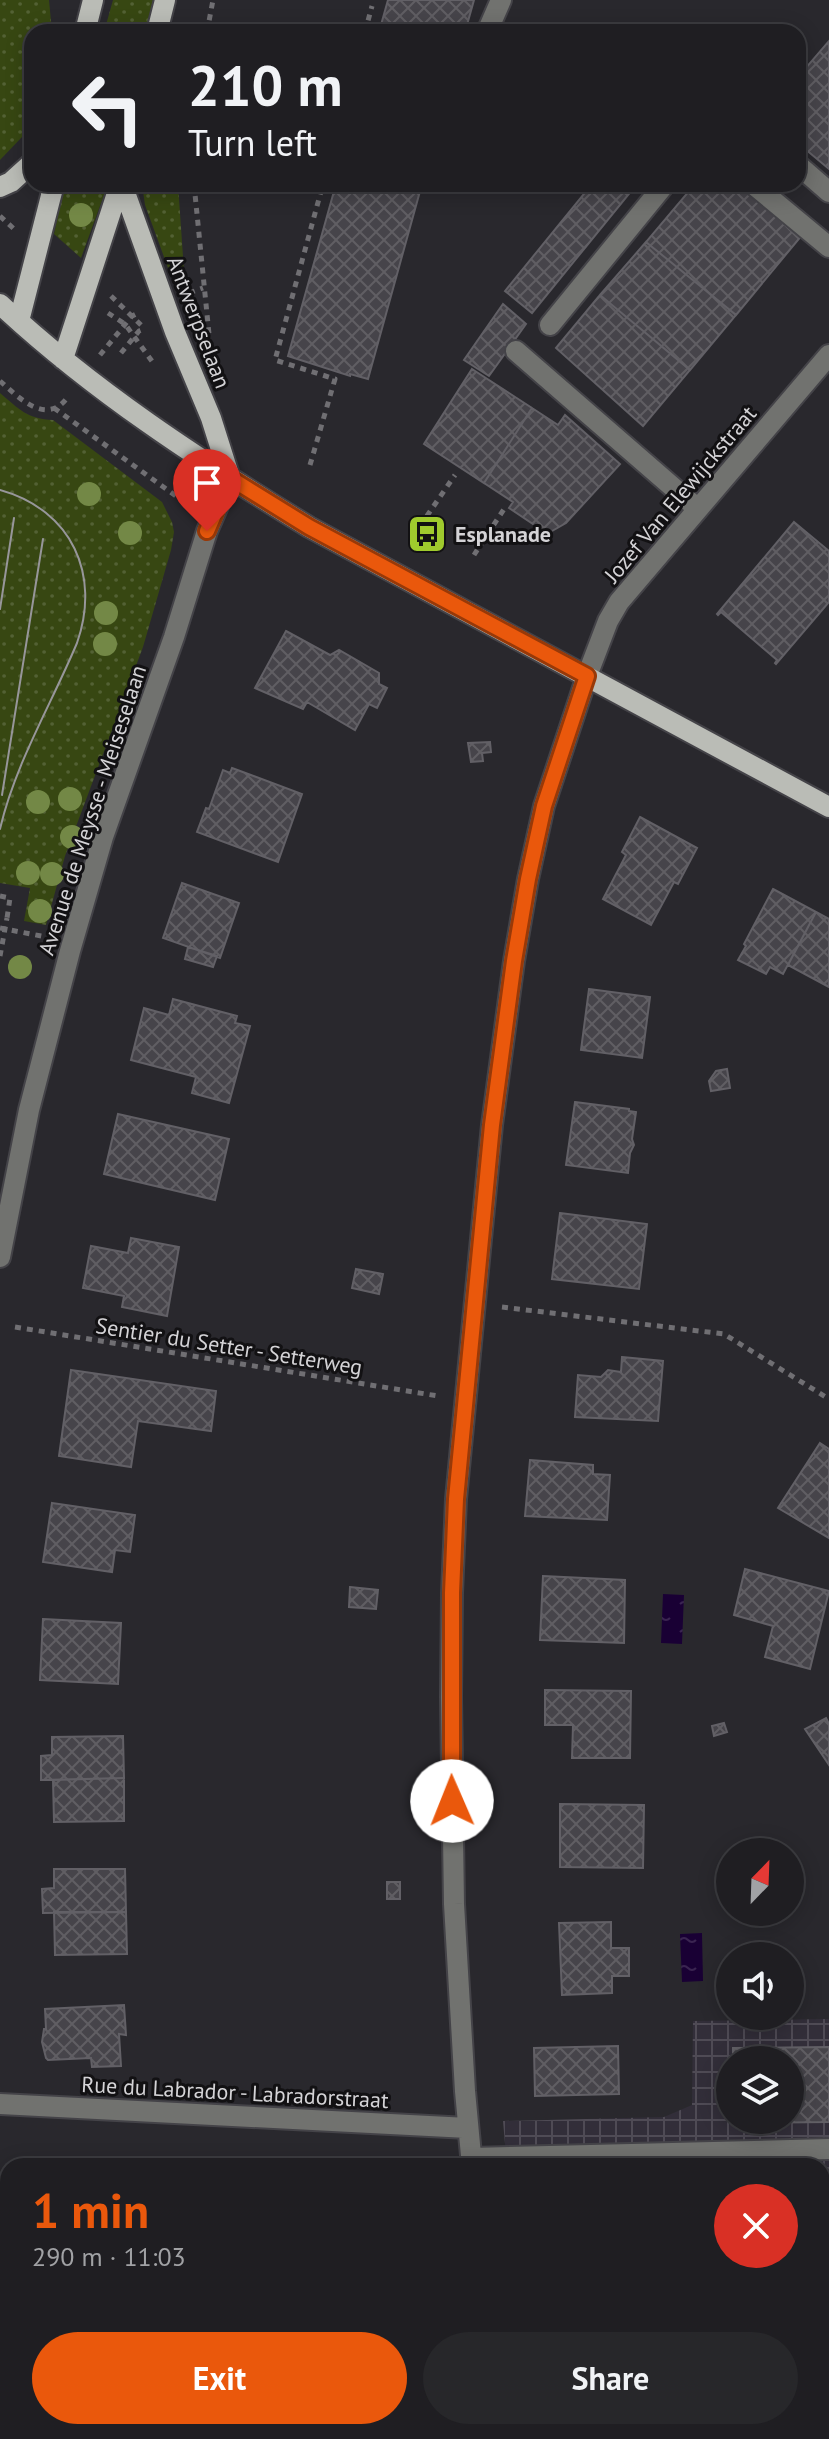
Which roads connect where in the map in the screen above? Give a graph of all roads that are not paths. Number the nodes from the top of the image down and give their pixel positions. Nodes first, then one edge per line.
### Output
1 (93, 0) edge
2 (165, 0) edge
3 (501, 0) edge
4 (87, 24) edge
5 (159, 24) edge
6 (490, 24) edge
7 (24, 170) edge
8 (806, 172) edge
9 (0, 187) edge
10 (52, 192) edge
11 (118, 192) edge
12 (124, 192) edge
13 (658, 192) edge
14 (763, 192) edge
15 (829, 192) edge
16 (829, 247) edge
17 (0, 304) edge
18 (19, 321) junction
19 (550, 325) dead end
20 (516, 351) dead end
21 (829, 355) edge
22 (63, 359) junction
23 (230, 478) junction
24 (698, 509) junction
25 (587, 676) junction
26 (829, 807) edge
27 (0, 1257) edge
28 (0, 2104) edge
29 (468, 2128) junction
30 (829, 2149) edge
31 (472, 2158) edge
32 (582, 2158) edge

1 - 4 main road
2 - 5 main road
3 - 6 street
7 - 9 main road
8 - 15 street
10 - 18 main road
11 - 22 main road, Antwerpselaan
12 - 23 main road, Antwerpselaan
13 - 19 street
14 - 16 street
17 - 18 main road
18 - 22 main road
20 - 24 street
21 - 24 street, Jozef Van Elewijckstraat
22 - 23 main road
23 - 25 main road
23 - 27 street, Avenue de Meysse - Meiseselaan
24 - 25 street, Jozef Van Elewijckstraat
25 - 26 main road
25 - 29 street, Jozef Van Elewijckstraat
28 - 29 street, Rue du Labrador - Labradorstraat
29 - 31 street, Jozef Van Elewijckstraat
30 - 32 street

